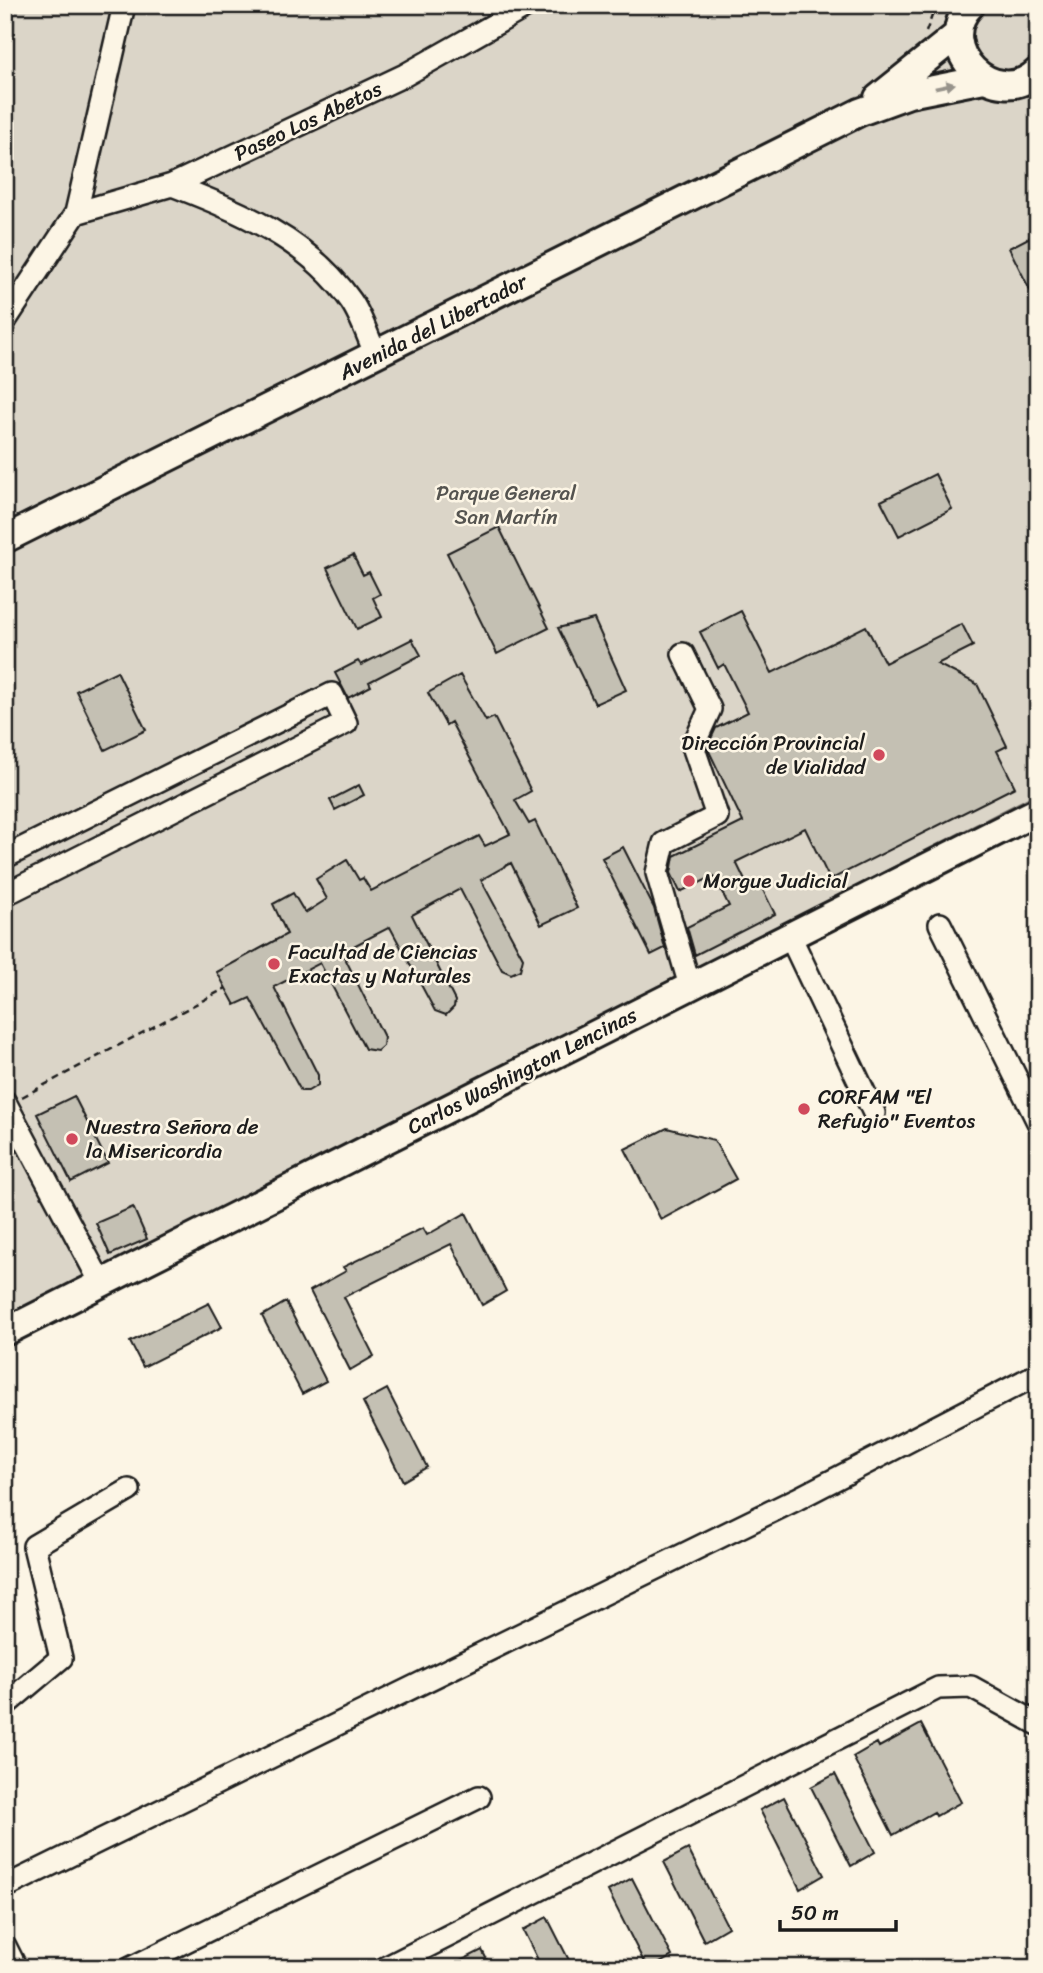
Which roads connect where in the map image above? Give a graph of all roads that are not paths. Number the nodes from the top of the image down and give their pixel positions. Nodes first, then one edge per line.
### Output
1 (530, 5) edge
2 (123, 7) edge
3 (962, 17) edge
4 (1032, 78) edge
5 (984, 79) junction
6 (860, 112) junction
7 (172, 185) junction
8 (76, 214) junction
9 (5, 321) edge
10 (376, 355) junction
11 (5, 539) edge
12 (683, 654) dead end
13 (1038, 811) edge
14 (5, 857) edge
15 (5, 889) edge
16 (940, 924) dead end
17 (790, 936) junction
18 (690, 986) junction
19 (6, 1103) edge
20 (874, 1113) dead end
21 (1038, 1122) edge
22 (101, 1283) junction
23 (5, 1332) edge
24 (1038, 1374) edge
25 (129, 1490) dead end
26 (5, 1704) edge
27 (1038, 1724) edge
28 (479, 1797) dead end
29 (5, 1887) edge
30 (5, 1947) edge
31 (16, 1968) edge
32 (131, 1968) edge
33 (385, 1968) edge

1 - 7 street, Paseo Los Abetos
2 - 8 street
3 - 5 main road
3 - 6 main road, Avenida del Libertador
4 - 5 main road, Avenida del Libertador
6 -> 5 main road, Avenida del Libertador
6 - 10 main road, Avenida del Libertador
7 - 8 street, Paseo Los Abetos
7 - 10 street
8 - 9 street
10 - 11 main road, Avenida del Libertador
12 - 18 street
13 - 17 main road, Carlos Washington Lencinas
14 - 15 street
16 - 21 street
17 - 18 main road, Carlos Washington Lencinas
17 - 20 street
18 - 22 main road, Carlos Washington Lencinas
19 - 22 street
22 - 23 main road, Carlos Washington Lencinas
24 - 29 street
25 - 26 street
27 - 33 street
28 - 32 street
30 - 31 street

